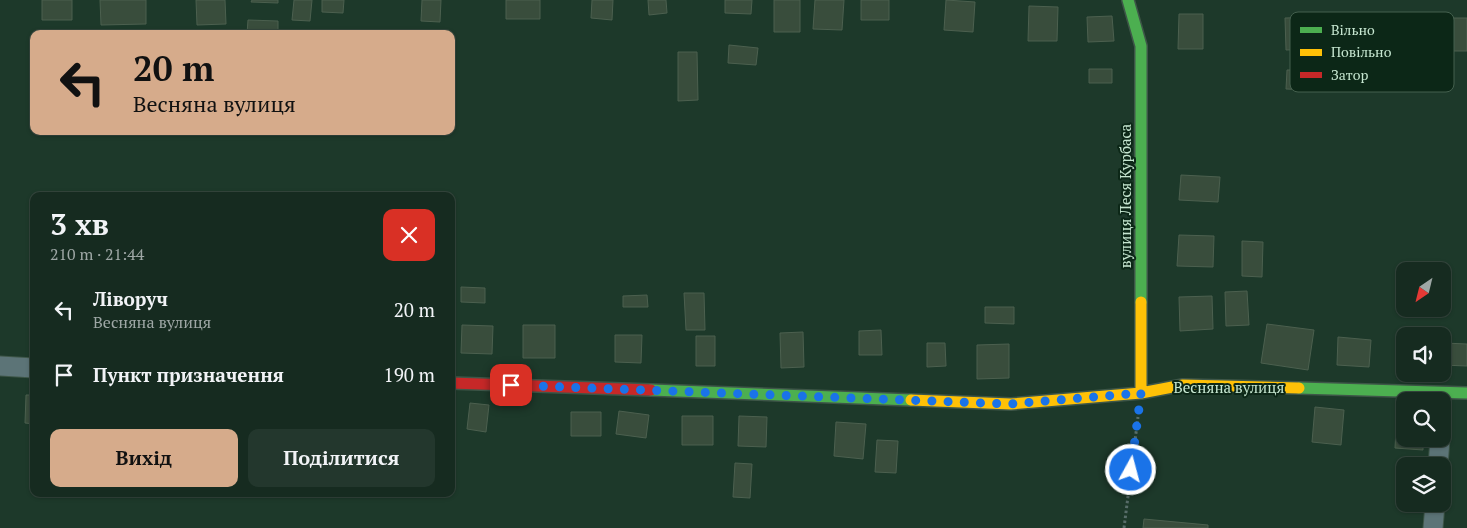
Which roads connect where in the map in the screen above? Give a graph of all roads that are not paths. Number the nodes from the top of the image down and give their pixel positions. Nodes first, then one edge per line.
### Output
1 (1128, 0) edge
2 (0, 366) edge
3 (30, 368) edge
4 (455, 383) edge
5 (1141, 393) junction
6 (1467, 393) edge
7 (1396, 396) edge
8 (1451, 396) edge
9 (1434, 512) edge
10 (1433, 528) edge

1 - 5 street, вулиця Леся Курбаса
2 - 3 street
4 - 5 street, Весняна вулиця
5 - 7 street, Весняна вулиця
6 - 8 street, Весняна вулиця
9 - 10 street

